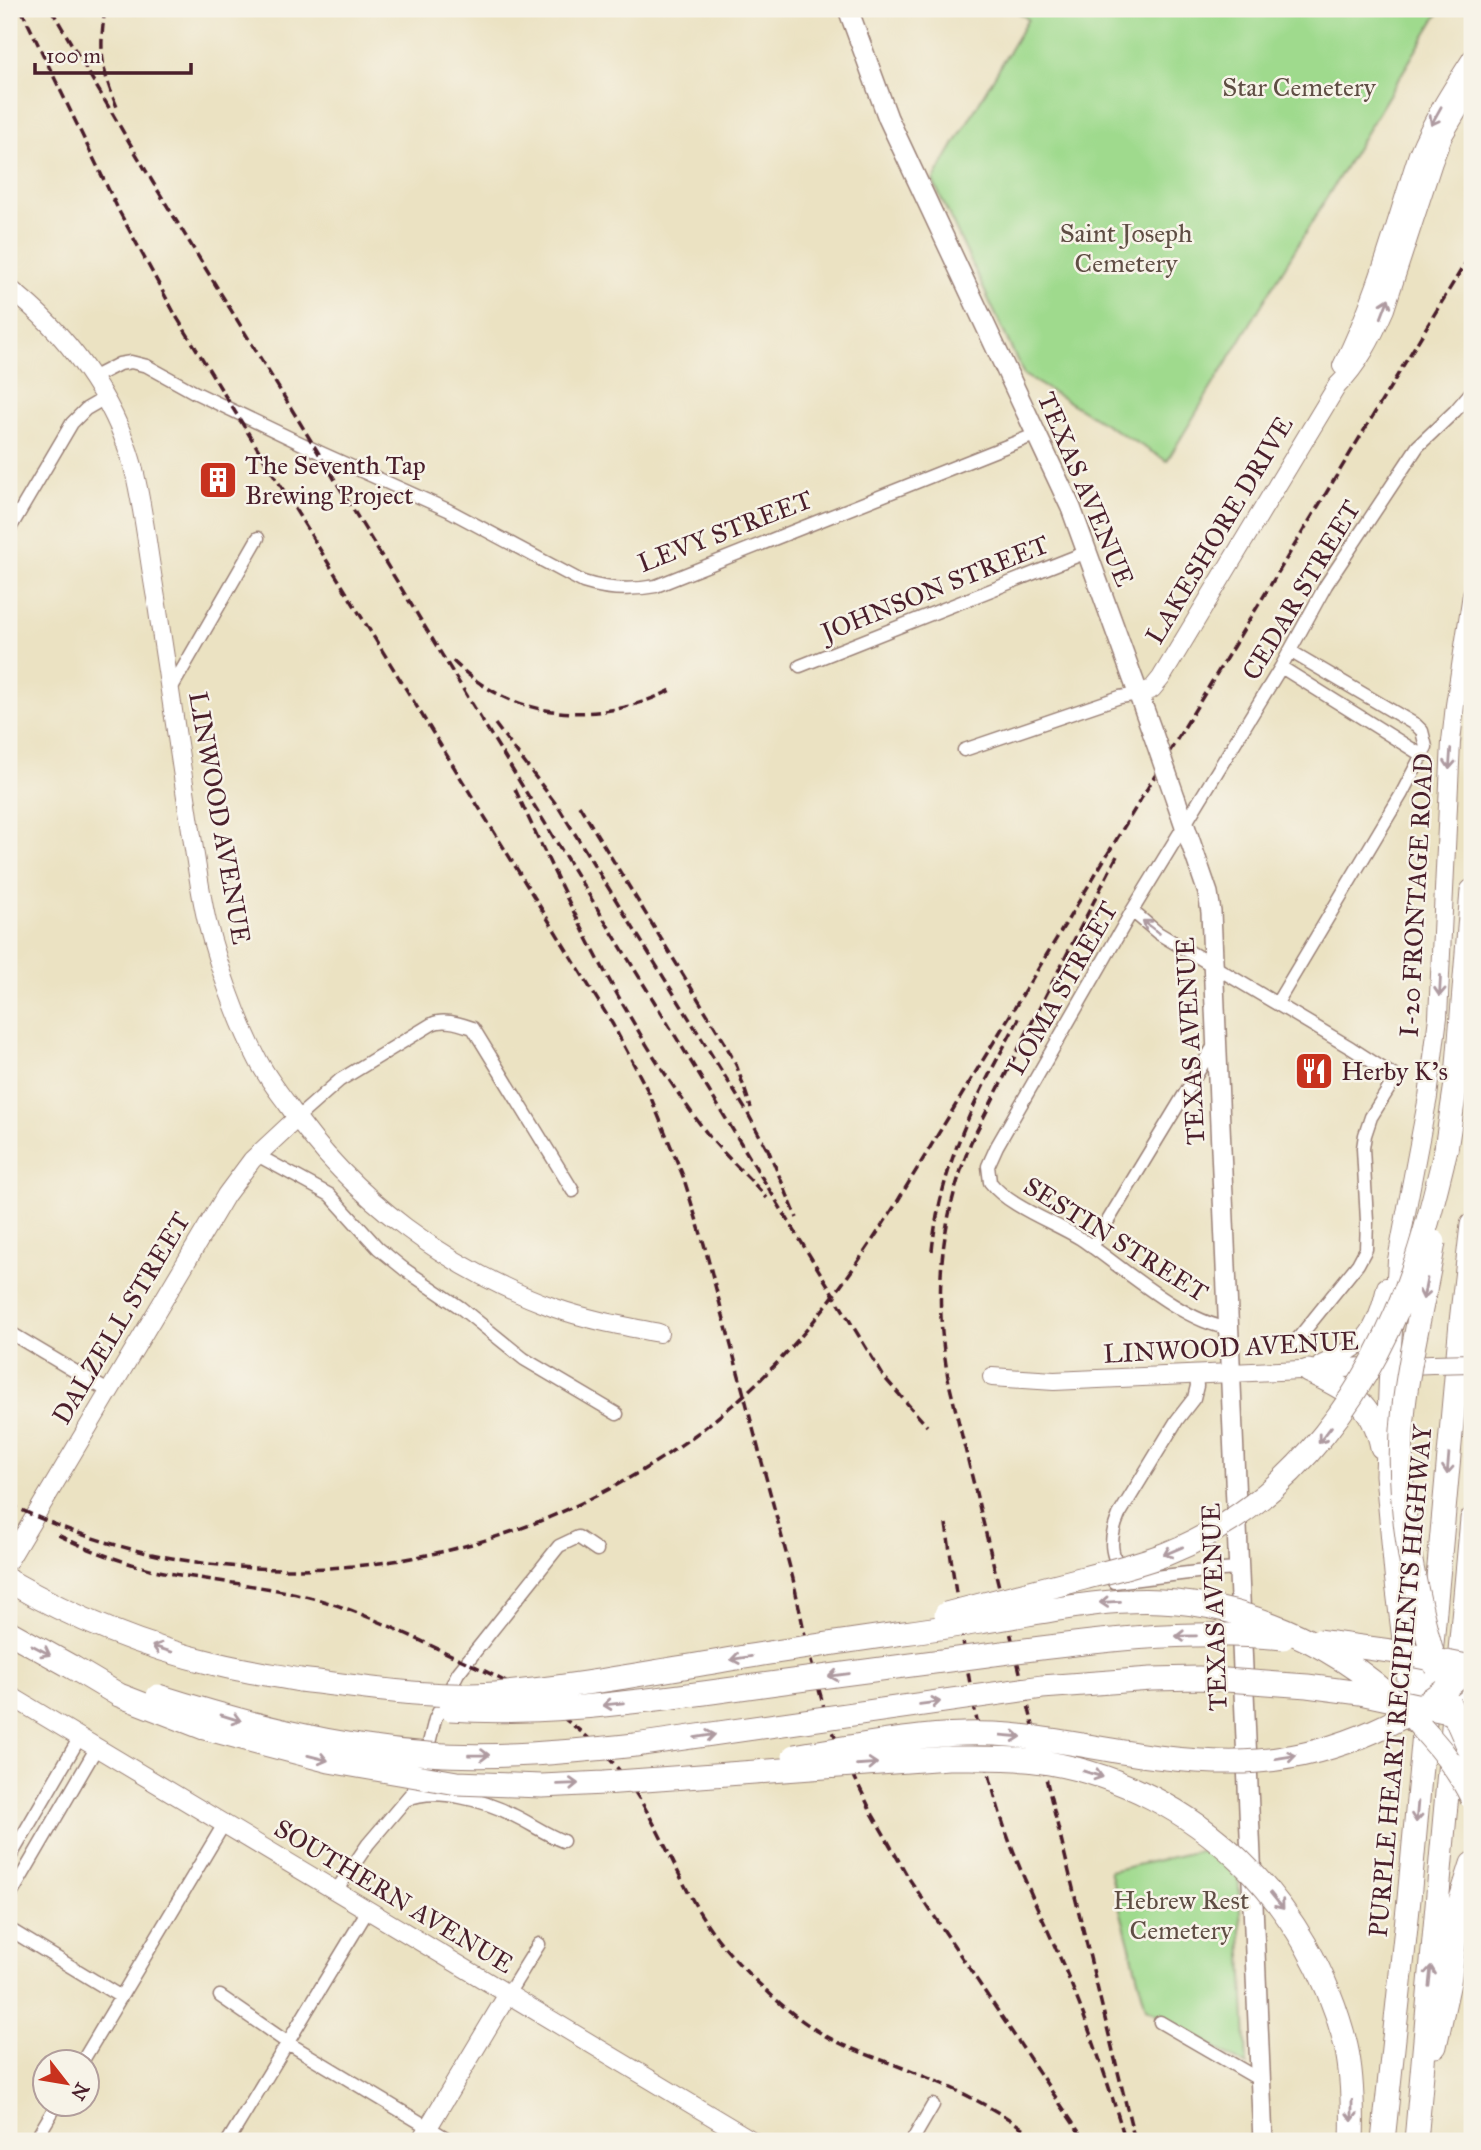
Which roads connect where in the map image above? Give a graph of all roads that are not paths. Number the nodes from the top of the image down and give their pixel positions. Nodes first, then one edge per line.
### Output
1 (848, 9) edge
2 (1471, 58) edge
3 (1472, 87) edge
4 (9, 288) edge
5 (92, 379) junction
6 (1337, 386) junction
7 (1472, 391) edge
8 (105, 398) junction
9 (1037, 434) junction
10 (9, 530) edge
11 (258, 538) dead end
12 (1087, 552) junction
13 (1472, 594) edge
14 (1290, 650) junction
15 (800, 666) dead end
16 (1281, 667) junction
17 (171, 689) junction
18 (1139, 694) junction
19 (964, 750) dead end
20 (1423, 755) junction
21 (1185, 826) junction
22 (1472, 891) edge
23 (1132, 911) junction
24 (1213, 967) junction
25 (1277, 1003) junction
26 (1216, 1043) junction
27 (297, 1118) junction
28 (1446, 1149) junction
29 (257, 1156) junction
30 (988, 1177) joint
31 (572, 1191) dead end
32 (1405, 1209) junction
33 (1472, 1225) edge
34 (1092, 1247) junction
35 (1228, 1328) junction
36 (9, 1332) edge
37 (659, 1333) dead end
38 (1292, 1346) dead end
39 (1472, 1363) edge
40 (1391, 1365) junction
41 (1308, 1371) junction
42 (1231, 1374) junction
43 (1196, 1376) junction
44 (992, 1377) dead end
45 (108, 1391) junction
46 (617, 1414) dead end
47 (1387, 1475) junction
48 (1472, 1518) edge
49 (597, 1550) dead end
50 (9, 1560) edge
51 (1239, 1569) junction
52 (9, 1581) edge
53 (1123, 1581) junction
54 (1078, 1585) dead end
55 (9, 1632) edge
56 (845, 1640) junction
57 (72, 1667) junction
58 (1472, 1667) edge
59 (300, 1680) junction
60 (9, 1695) edge
61 (1472, 1717) edge
62 (80, 1737) junction
63 (97, 1747) junction
64 (1472, 1755) edge
65 (1421, 1772) junction
66 (604, 1783) junction
67 (1472, 1798) edge
68 (406, 1800) junction
69 (224, 1824) junction
70 (563, 1841) dead end
71 (9, 1859) edge
72 (1472, 1864) edge
73 (337, 1891) junction
74 (9, 1898) edge
75 (368, 1910) junction
76 (9, 1929) edge
77 (540, 1944) dead end
78 (508, 1994) junction
79 (219, 1996) dead end
80 (121, 1997) junction
81 (1160, 2022) dead end
82 (288, 2043) junction
83 (91, 2048) edge
84 (1260, 2080) junction
85 (933, 2105) dead end
86 (49, 2118) edge
87 (424, 2134) edge
88 (731, 2136) edge
89 (1416, 2138) edge
90 (35, 2141) edge
91 (228, 2141) edge
92 (451, 2141) edge
93 (753, 2141) edge
94 (912, 2141) edge
95 (1263, 2141) edge
96 (1352, 2141) edge
97 (1384, 2141) edge

1 - 9 main road, TEXAS AVENUE
2 -> 6 main road, LAKESHORE DRIVE
6 -> 3 main road, LAKESHORE DRIVE
4 - 5 main road, LINWOOD AVENUE
5 - 8 main road, LINWOOD AVENUE
5 - 9 street, LEVY STREET
6 - 18 main road, LAKESHORE DRIVE
7 - 14 street, CEDAR STREET
8 - 10 street
8 - 17 main road, LINWOOD AVENUE
9 - 12 main road, TEXAS AVENUE
11 - 17 street
12 - 15 street, JOHNSON STREET
12 - 18 main road, TEXAS AVENUE
13 -> 32 main road, I-20 FRONTAGE ROAD
14 - 16 street, CEDAR STREET
14 - 20 street
16 - 20 street
16 - 21 street, CEDAR STREET
17 - 27 main road, LINWOOD AVENUE
18 - 19 street
18 - 21 main road, TEXAS AVENUE, bridge
20 - 25 street
21 - 23 street, LOMA STREET
21 - 24 main road, TEXAS AVENUE
22 - 28 highway
24 -> 23 street
23 - 30 street, LOMA STREET
24 - 25 street
24 - 26 main road, TEXAS AVENUE
25 - 38 street
26 - 34 street
26 - 35 main road, TEXAS AVENUE
27 - 29 main road, DALZELL STREET
27 - 31 street
27 - 37 main road, LINWOOD AVENUE
28 -> 56 highway, bridge
28 -> 64 highway, bridge
29 - 45 main road, DALZELL STREET
29 - 46 street
30 - 34 street, SESTIN STREET
32 - 40 main road, I-20 FRONTAGE ROAD
32 - 41 main road
33 -> 65 highway, PURPLE HEART RECIPIENTS HIGHWAY
34 - 35 street, SESTIN STREET
35 - 42 main road, TEXAS AVENUE
36 - 45 street
39 - 40 main road, LINWOOD AVENUE, bridge
40 - 41 main road, LINWOOD AVENUE
40 - 47 highway
41 - 42 main road, LINWOOD AVENUE
41 - 47 highway
42 - 43 main road, LINWOOD AVENUE
42 - 51 main road, TEXAS AVENUE
43 - 44 main road, LINWOOD AVENUE
43 - 53 street
45 - 50 main road, DALZELL STREET
47 - 65 highway
89 -> 48 highway
49 - 68 street
51 - 53 street
51 - 84 main road, TEXAS AVENUE
59 -> 52 highway
53 - 54 street
55 -> 57 highway
56 -> 59 highway, bridge
67 -> 56 highway, bridge
57 -> 61 highway, bridge
57 -> 66 highway, bridge
58 -> 59 highway, bridge
66 -> 58 highway, bridge
60 - 62 main road, SOUTHERN AVENUE
62 - 63 main road, SOUTHERN AVENUE
62 - 71 street
63 - 69 main road, SOUTHERN AVENUE
63 - 74 street
65 -> 97 highway, PURPLE HEART RECIPIENTS HIGHWAY
66 -> 96 highway, bridge
68 - 70 street
68 - 73 street
69 - 73 main road, SOUTHERN AVENUE
69 - 80 street
72 - 89 highway
73 - 75 main road, SOUTHERN AVENUE
75 - 78 main road, SOUTHERN AVENUE
75 - 82 street
76 - 80 street
77 - 78 street
78 - 87 main road
78 - 88 main road, SOUTHERN AVENUE
79 - 82 street
80 - 83 street
81 - 84 street
82 - 87 street
82 - 91 street
84 - 95 main road, TEXAS AVENUE
85 - 94 street
86 - 90 street
87 - 92 street
88 - 93 main road, SOUTHERN AVENUE

